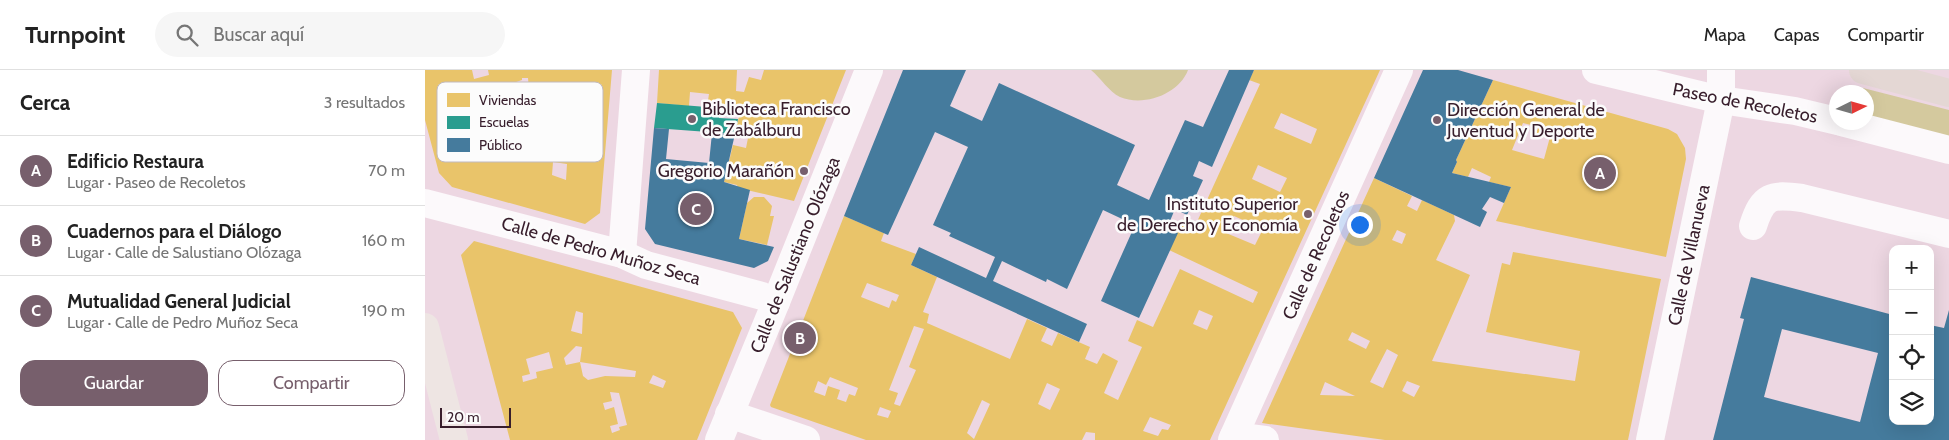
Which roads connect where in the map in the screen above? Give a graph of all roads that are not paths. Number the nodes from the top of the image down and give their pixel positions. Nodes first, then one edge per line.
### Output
1 (636, 70) edge
2 (869, 70) edge
3 (1399, 70) edge
4 (1596, 70) edge
5 (1721, 70) edge
6 (1863, 70) edge
7 (1949, 93) edge
8 (1721, 100) junction
9 (1829, 119) edge
10 (1872, 130) edge
11 (1949, 150) edge
12 (425, 203) edge
13 (1753, 226) dead end
14 (1949, 234) edge
15 (622, 254) junction
16 (777, 302) junction
17 (425, 328) edge
18 (729, 414) junction
19 (1233, 438) edge
20 (454, 440) edge
21 (719, 440) edge
22 (806, 440) edge
23 (1265, 440) edge
24 (1650, 440) edge

1 - 15 street
2 - 16 street, Calle de Salustiano Olózaga
3 - 19 street, Calle de Recoletos
4 - 8 street, Paseo de Recoletos
5 - 8 street, Calle de Villanueva
6 - 7 highway
8 - 9 street, Paseo de Recoletos
8 - 24 street, Calle de Villanueva
10 - 11 street, Paseo de Recoletos
12 - 15 street, Calle de Pedro Muñoz Seca
13 - 14 street
15 - 16 street, Calle de Pedro Muñoz Seca
16 - 18 street, Calle de Salustiano Olózaga
17 - 20 main road
18 - 21 street, Calle de Salustiano Olózaga
18 - 22 street
19 - 23 street

